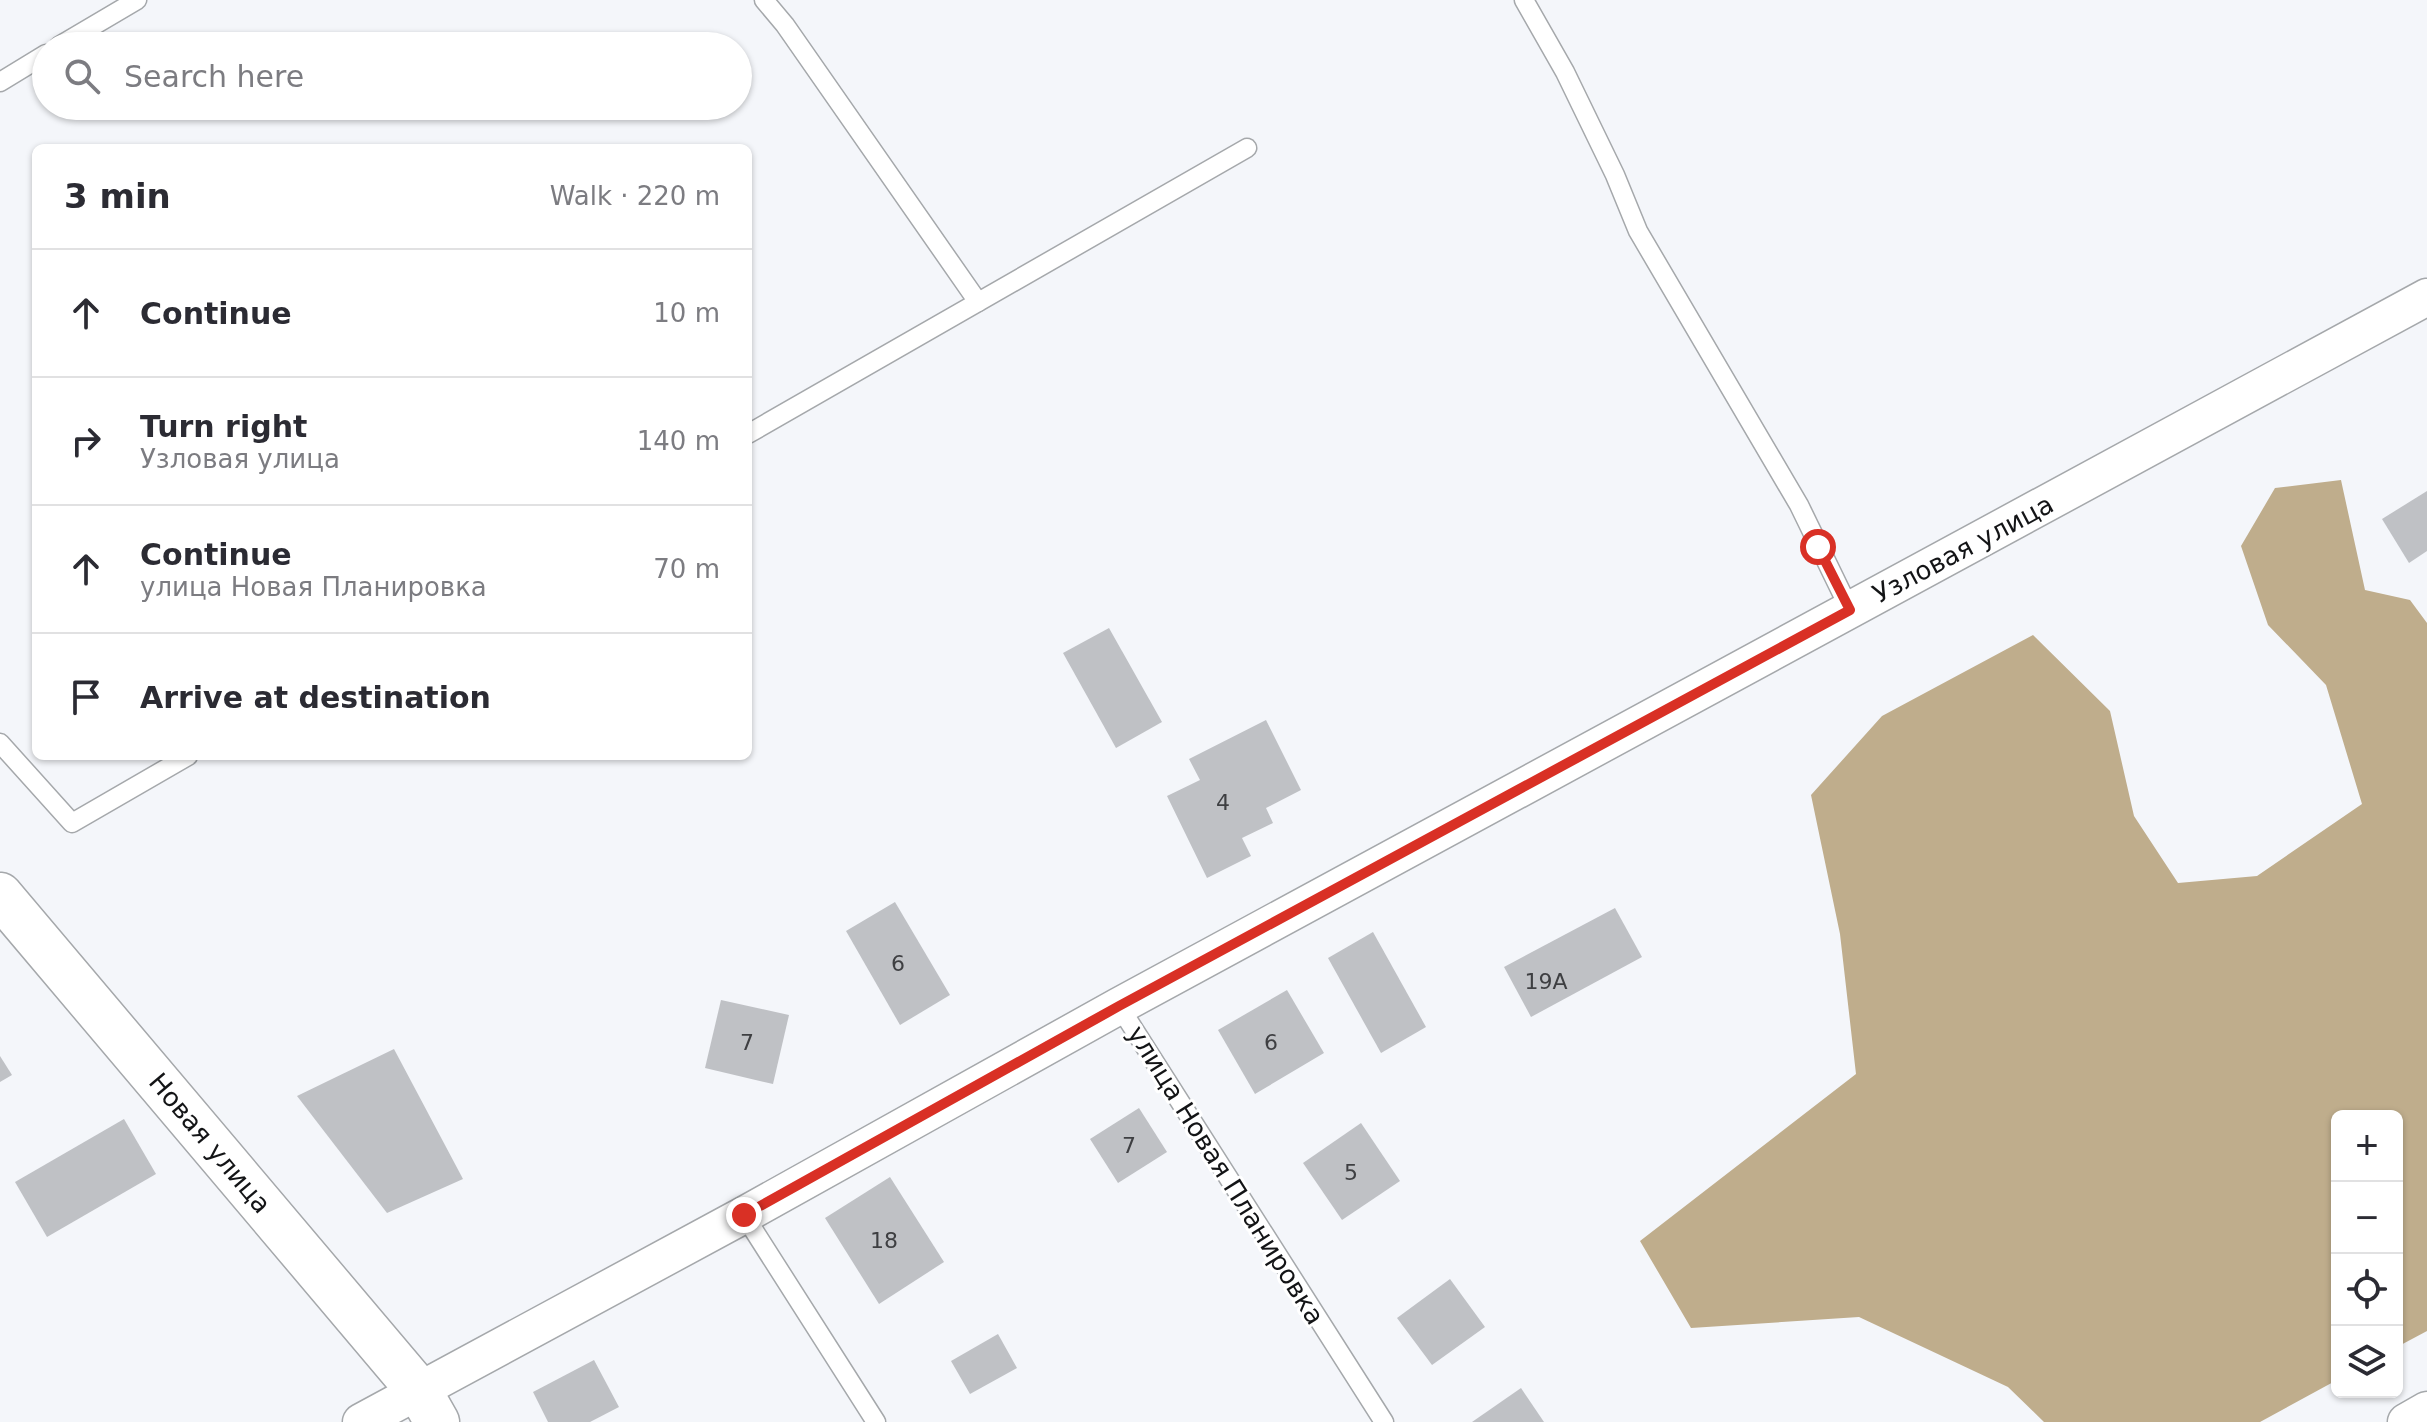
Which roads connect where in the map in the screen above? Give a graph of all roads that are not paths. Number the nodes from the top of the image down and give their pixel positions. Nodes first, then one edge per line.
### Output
1 (137, 0) edge
2 (764, 0) edge
3 (1524, 0) edge
4 (83, 32) edge
5 (32, 63) edge
6 (0, 82) edge
7 (1247, 148) dead end
8 (2427, 297) edge
9 (978, 302) junction
10 (752, 432) edge
11 (1850, 610) junction
12 (0, 743) edge
13 (181, 760) edge
14 (0, 895) edge
15 (1119, 1006) junction
16 (744, 1215) junction
17 (429, 1407) edge
18 (2427, 1410) edge
19 (361, 1422) edge
20 (876, 1422) edge
21 (1384, 1422) edge
22 (2406, 1422) edge

1 - 4 lane
2 - 9 lane
3 - 11 lane
5 - 6 lane
7 - 9 lane
8 - 11 street, Узловая улица
9 - 10 lane
11 - 15 street, Узловая улица
12 - 13 lane
14 - 17 street, Новая улица
15 - 16 street, улица Новая Планировка
15 - 21 lane, улица Новая Планировка
16 - 17 street, улица Новая Планировка
16 - 20 lane
17 - 19 street, улица Новая Планировка
18 - 22 street

